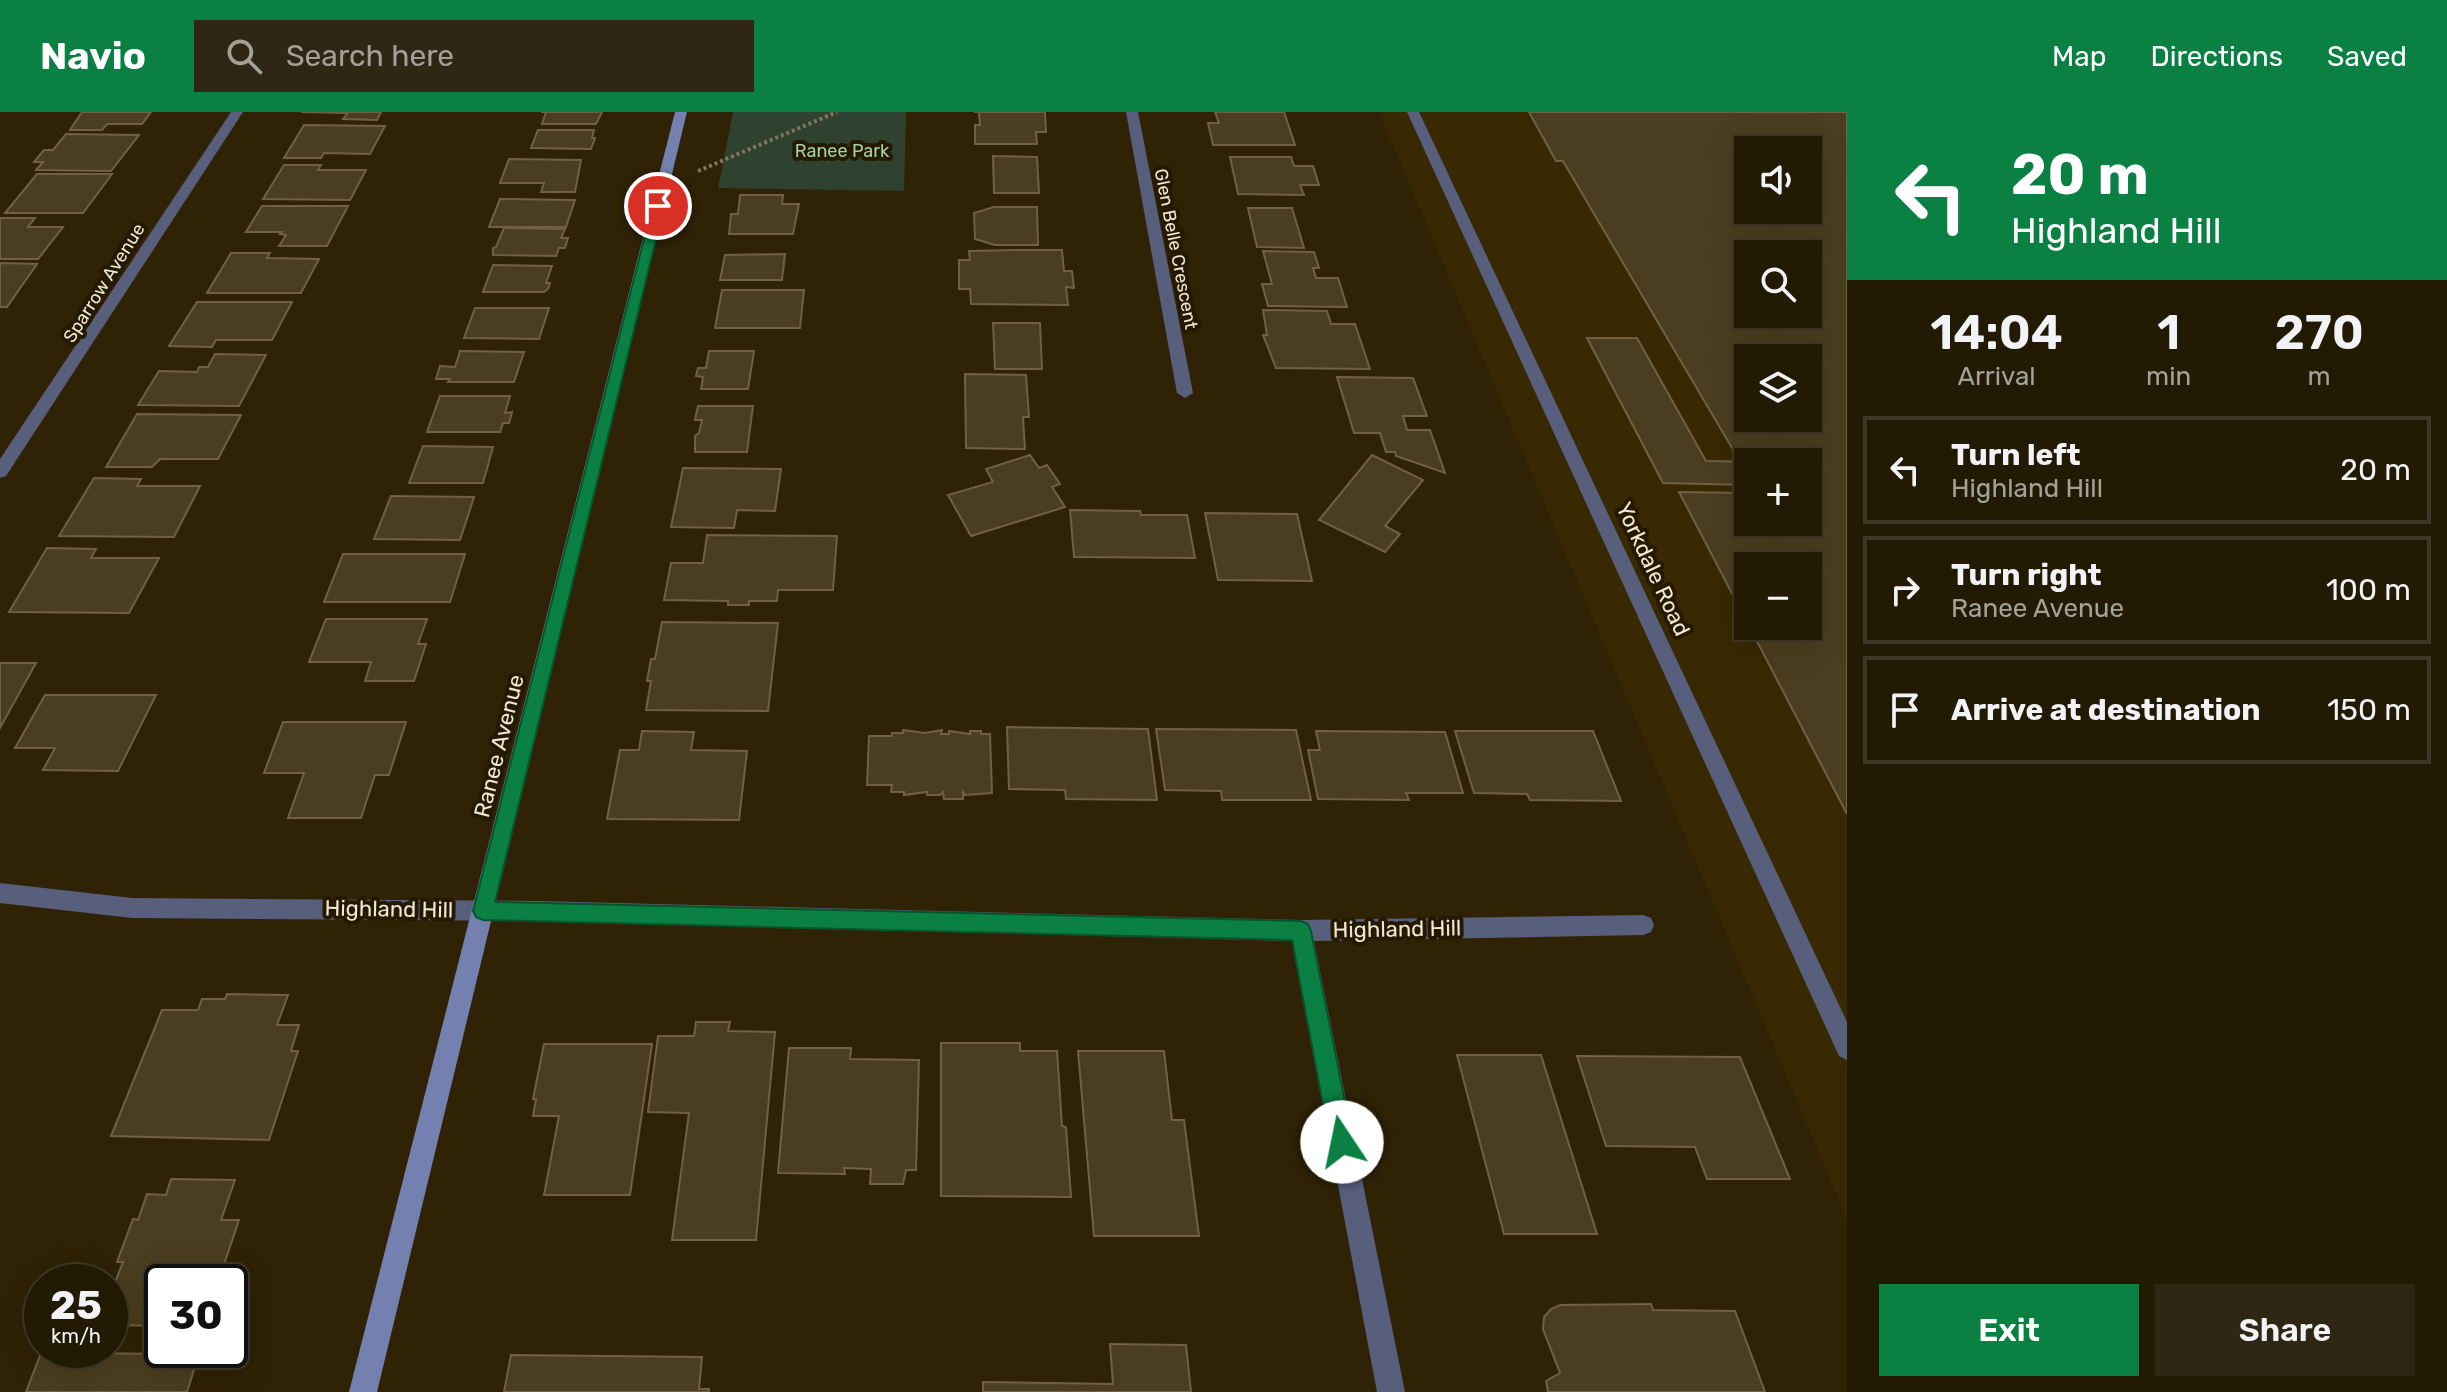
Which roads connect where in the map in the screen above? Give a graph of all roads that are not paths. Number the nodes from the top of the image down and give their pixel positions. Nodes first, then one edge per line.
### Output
1 (237, 112) edge
2 (681, 112) edge
3 (1132, 112) edge
4 (1413, 112) edge
5 (1185, 393) dead end
6 (0, 472) edge
7 (0, 893) edge
8 (483, 911) junction
9 (1643, 925) dead end
10 (1301, 931) junction
11 (1847, 1048) edge
12 (363, 1392) edge
13 (1391, 1392) edge

1 - 6 street, Sparrow Avenue
2 - 8 street, Ranee Avenue
3 - 5 street, Glen Belle Crescent
4 - 11 street, Yorkdale Road
7 - 8 street, Highland Hill
8 - 10 street, Highland Hill
8 - 12 street, Ranee Avenue
9 - 10 street, Highland Hill
10 - 13 street

